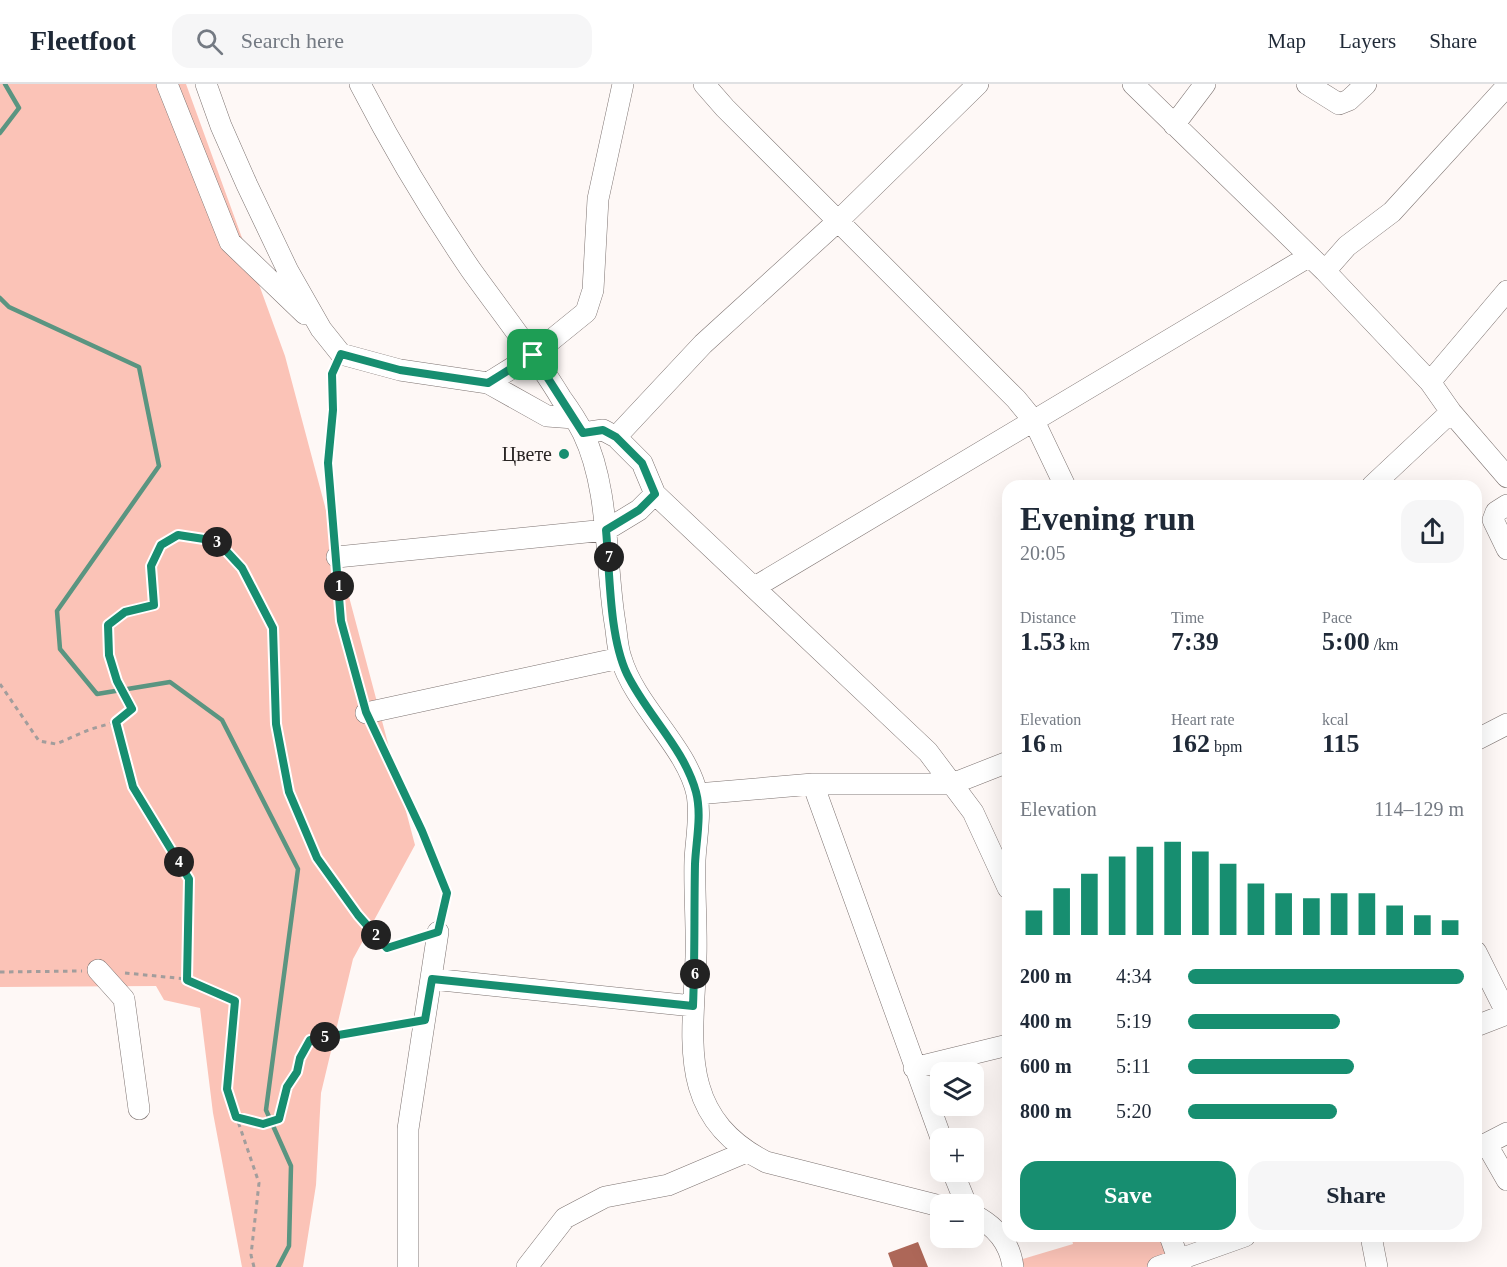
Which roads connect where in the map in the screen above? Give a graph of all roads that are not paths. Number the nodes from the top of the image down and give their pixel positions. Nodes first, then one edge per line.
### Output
1 (167, 84) edge
2 (206, 84) edge
3 (360, 84) edge
4 (623, 84) edge
5 (704, 84) edge
6 (978, 84) edge
7 (1133, 84) edge
8 (1205, 84) edge
9 (1307, 84) edge
10 (1366, 84) edge
11 (1507, 86) edge
12 (1174, 125) junction
13 (838, 221) junction
14 (1308, 257) junction
15 (1325, 271) junction
16 (1507, 291) edge
17 (321, 328) junction
18 (533, 355) junction
19 (1430, 382) junction
20 (488, 383) junction
21 (1451, 411) junction
22 (1034, 421) junction
23 (578, 425) junction
24 (616, 437) junction
25 (1507, 477) edge
26 (1062, 480) edge
27 (1378, 480) edge
28 (655, 494) junction
29 (1507, 506) edge
30 (606, 530) junction
31 (1507, 549) edge
32 (337, 557) road end
33 (754, 587) junction
34 (620, 658) junction
35 (366, 712) road end
36 (1507, 724) edge
37 (1482, 737) edge
38 (1002, 764) edge
39 (813, 784) junction
40 (952, 784) junction
41 (697, 794) junction
42 (1002, 875) edge
43 (438, 932) road end
44 (1482, 964) edge
45 (98, 970) dead end
46 (432, 979) junction
47 (693, 1006) junction
48 (1507, 1014) edge
49 (1482, 1024) edge
50 (1002, 1046) edge
51 (914, 1068) junction
52 (139, 1109) dead end
53 (937, 1128) edge
54 (1507, 1133) edge
55 (1482, 1147) edge
56 (746, 1152) junction
57 (1507, 1180) edge
58 (930, 1203) edge
59 (984, 1221) edge
60 (1002, 1232) edge
61 (1015, 1242) edge
62 (1172, 1242) edge
63 (1231, 1242) edge
64 (1372, 1242) edge
65 (1180, 1263) edge
66 (408, 1267) edge
67 (527, 1267) edge
68 (1013, 1267) edge
69 (1158, 1267) edge
70 (1377, 1267) edge

1 - 17 street
2 - 17 street
3 - 18 street
4 - 18 street
5 - 13 street
6 - 13 street
7 - 12 street
8 - 12 street
9 - 10 street
11 - 15 street
12 - 14 street
13 - 22 street
13 - 24 street
14 - 15 street
14 - 22 street
15 - 19 street
16 - 19 street
17 - 20 street
18 - 20 street
18 - 23 street
19 - 21 street
20 - 23 street
21 - 25 street
21 - 27 street
22 - 26 street
22 - 33 street
23 - 24 street
23 - 30 street
24 - 28 street
28 - 30 street
28 - 33 street
29 - 31 street
30 - 32 street
30 - 34 street
33 - 40 street
34 - 35 street
34 - 41 street
36 - 37 street
38 - 40 street
39 - 40 street
39 - 41 street
39 - 51 street
40 - 42 street
41 - 47 street
43 - 46 street
44 - 48 street
45 - 52 street
46 - 47 street
46 - 66 street
47 - 56 street
48 - 49 street
50 - 51 street
51 - 53 street
54 - 55 street
55 - 57 street
56 - 58 street
56 - 67 street
59 - 60 street
61 - 68 street
62 - 65 street
63 - 65 street
64 - 70 street
65 - 69 street

